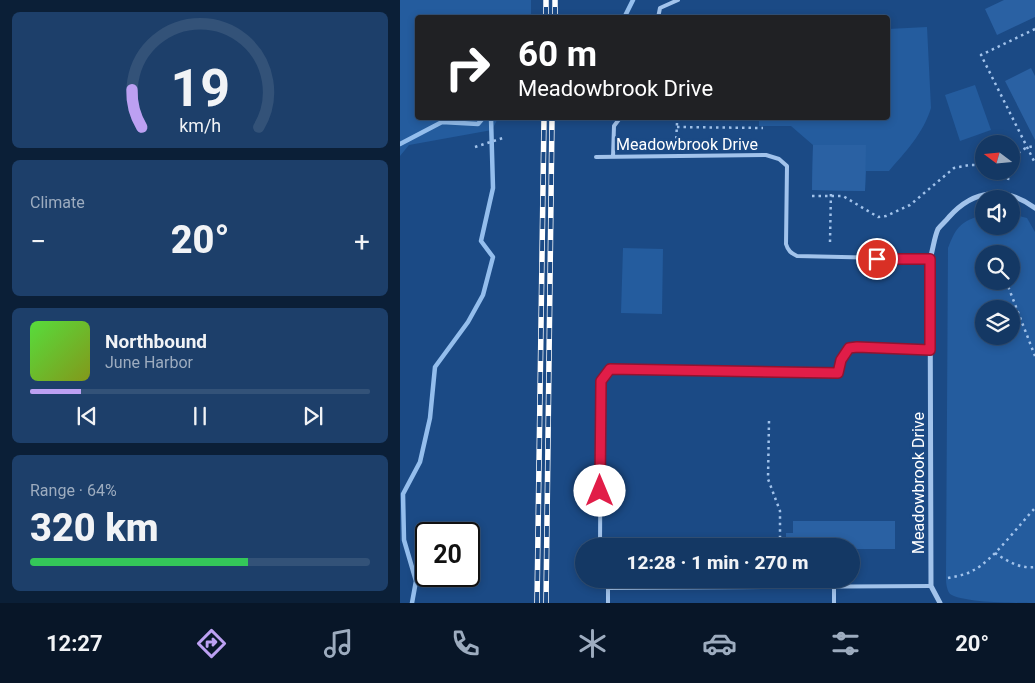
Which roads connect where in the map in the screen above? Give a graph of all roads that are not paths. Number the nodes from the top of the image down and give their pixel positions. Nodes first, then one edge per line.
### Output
1 (678, 0) edge
2 (659, 15) edge
3 (618, 120) edge
4 (596, 157) dead end
5 (613, 157) junction
6 (1035, 208) edge
7 (930, 259) junction
8 (930, 350) junction
9 (600, 538) edge
10 (860, 586) edge
11 (931, 586) junction
12 (608, 588) edge
13 (834, 588) edge
14 (608, 603) edge
15 (834, 603) edge
16 (940, 603) edge

1 - 2 lane
3 - 5 lane
4 - 5 lane, Meadowbrook Drive
5 - 7 lane, Meadowbrook Drive
6 - 7 street, Meadowbrook Drive
7 - 8 street, Meadowbrook Drive
8 - 9 lane
8 - 11 street, Meadowbrook Drive
10 - 11 lane
11 - 16 street, Meadowbrook Drive
12 - 14 lane
13 - 15 lane

